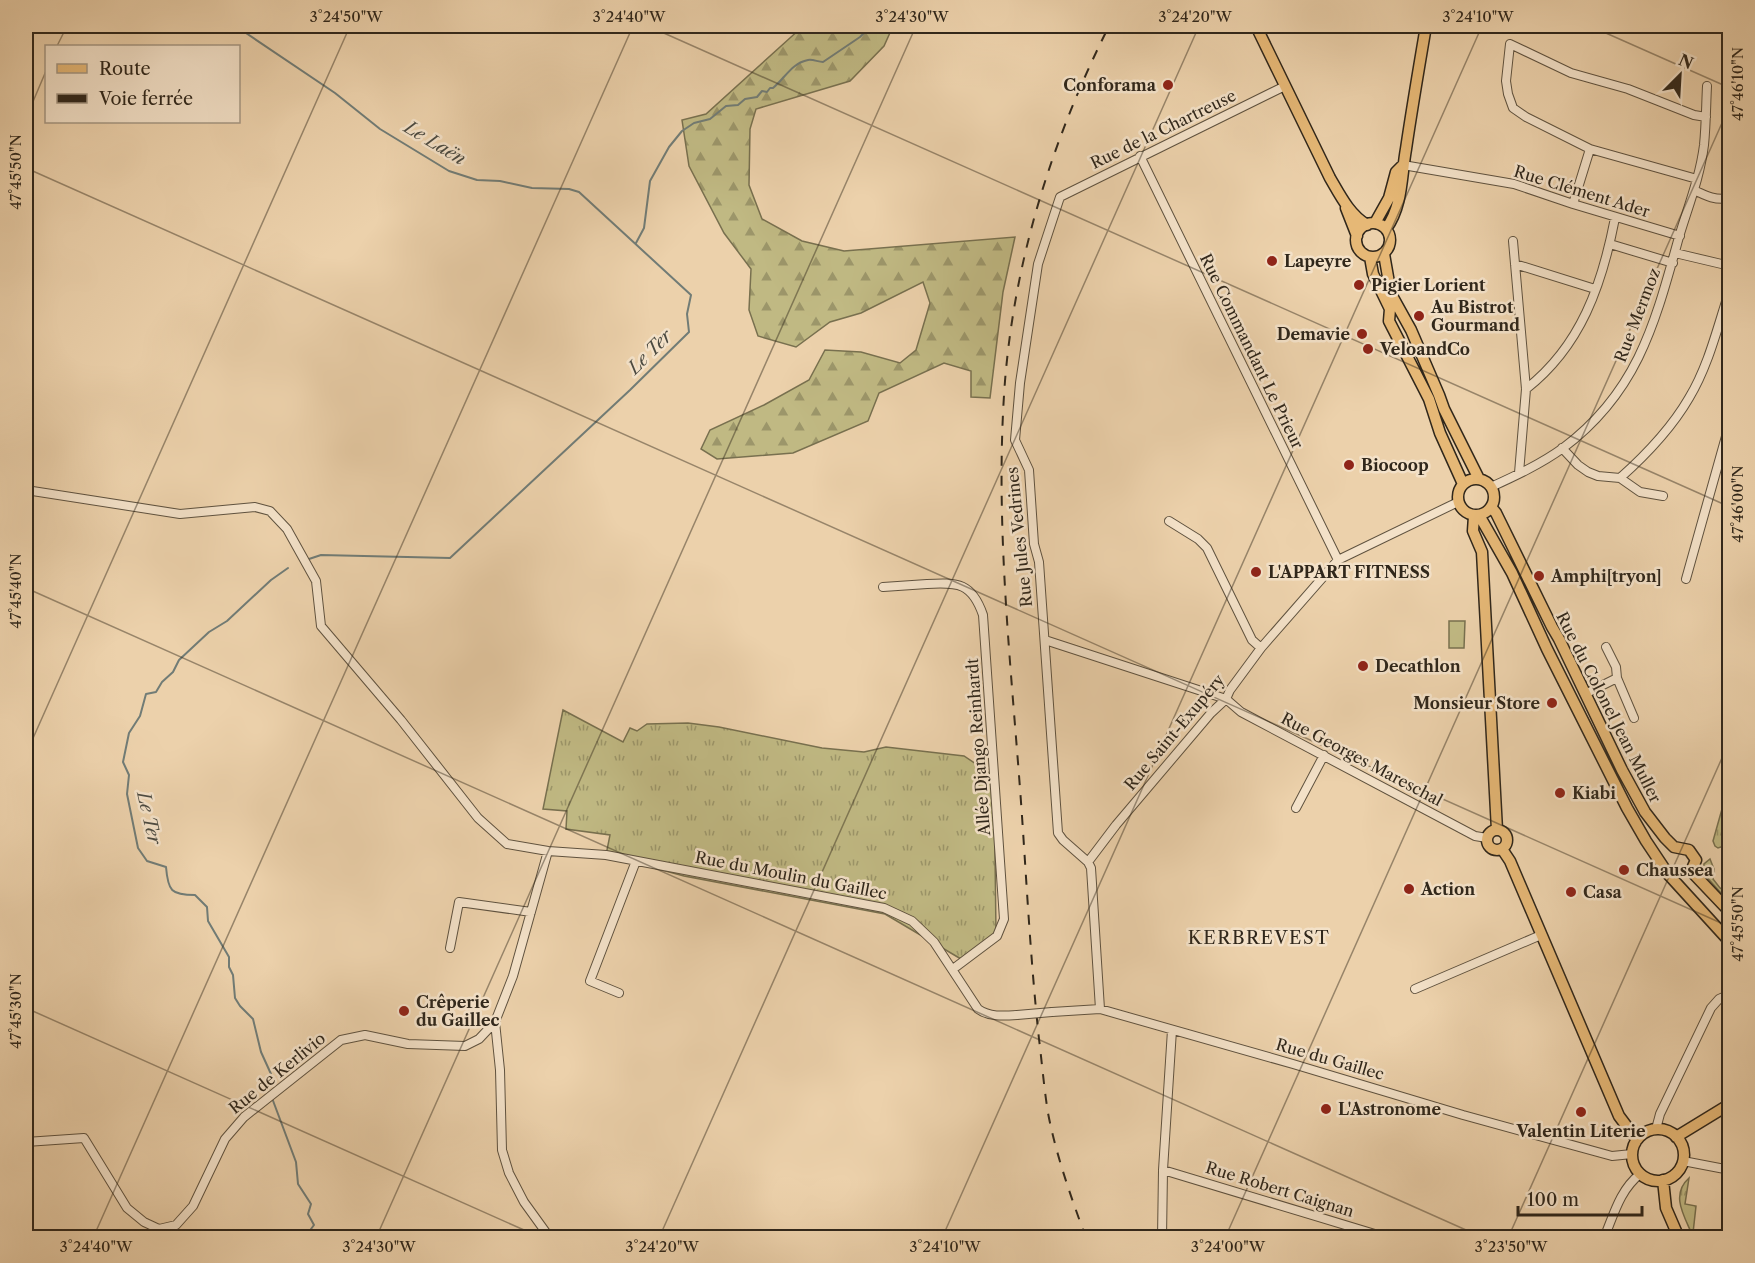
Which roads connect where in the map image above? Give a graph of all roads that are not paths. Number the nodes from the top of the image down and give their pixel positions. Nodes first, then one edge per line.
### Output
1 (1256, 26) edge
2 (1426, 26) edge
3 (1285, 86) junction
4 (1707, 86) dead end
5 (1706, 117) junction
6 (1590, 149) junction
7 (1140, 156) junction
8 (1403, 165) junction
9 (1696, 178) junction
10 (1694, 190) junction
11 (1730, 198) edge
12 (1057, 202) joint
13 (1344, 202) junction
14 (1573, 204) junction
15 (1615, 218) junction
16 (1371, 224) junction
17 (1386, 229) junction
18 (1357, 236) junction
19 (1680, 236) junction
20 (1513, 241) dead end
21 (1610, 244) junction
22 (1675, 252) junction
23 (1384, 254) junction
24 (1370, 257) junction
25 (1673, 263) junction
26 (1515, 264) junction
27 (1730, 266) edge
28 (1595, 289) junction
29 (1730, 289) edge
30 (1526, 389) junction
31 (1730, 422) edge
32 (1562, 448) junction
33 (1520, 473) junction
34 (1620, 478) junction
35 (1479, 479) junction
36 (1463, 484) junction
37 (1491, 487) junction
38 (26, 490) edge
39 (1663, 496) dead end
40 (1458, 502) junction
41 (1491, 507) junction
42 (1477, 515) junction
43 (1169, 520) dead end
44 (1338, 560) junction
45 (1686, 579) dead end
46 (883, 587) dead end
47 (1045, 640) junction
48 (1606, 647) dead end
49 (1261, 648) junction
50 (1617, 678) junction
51 (1585, 694) junction
52 (1226, 699) junction
53 (1634, 718) dead end
54 (1324, 755) junction
55 (1296, 808) dead end
56 (1497, 830) junction
57 (1487, 838) junction
58 (1502, 849) junction
59 (548, 851) junction
60 (636, 861) junction
61 (1088, 862) junction
62 (1691, 871) junction
63 (1671, 877) junction
64 (531, 912) junction
65 (1730, 912) edge
66 (1541, 935) junction
67 (1730, 942) edge
68 (450, 948) dead end
69 (953, 969) junction
70 (1415, 989) dead end
71 (620, 993) dead end
72 (1730, 994) edge
73 (1100, 1009) junction
74 (1017, 1015) joint
75 (495, 1022) junction
76 (1172, 1030) junction
77 (1730, 1104) edge
78 (1656, 1129) junction
79 (1676, 1137) junction
80 (1637, 1140) junction
81 (26, 1142) edge
82 (1632, 1154) junction
83 (1683, 1161) junction
84 (1163, 1170) junction
85 (1730, 1170) edge
86 (1640, 1174) junction
87 (1663, 1180) junction
88 (550, 1238) edge
89 (1162, 1238) edge
90 (1388, 1238) edge
91 (1604, 1238) edge
92 (1679, 1238) edge

1 - 3 main road
2 - 8 main road
3 - 7 street, Rue de la Chartreuse
3 - 13 main road
4 - 5 street, Rue Mermoz
5 - 6 street
5 - 9 street, Rue Mermoz
6 - 9 street
6 - 14 street
7 - 12 street, Rue de la Chartreuse
7 - 44 street, Rue Commandant Le Prieur
8 - 14 street, Rue Clément Ader
8 - 16 main road
8 - 17 main road
9 - 10 street, Rue Mermoz
10 - 11 street
10 - 19 street, Rue Mermoz
12 - 47 street, Rue Jules Vedrines
13 - 16 main road
13 - 18 main road
14 - 15 street, Rue Clément Ader
15 - 19 street, Rue Clément Ader
15 - 21 street
16 - 17 main road
16 - 18 main road
17 - 23 main road
18 - 24 main road
19 - 22 street, Rue Mermoz
20 - 26 street
21 - 25 street
21 - 28 street
22 - 25 street, Rue Mermoz
22 - 27 street
23 - 24 main road
23 - 35 main road
24 - 36 main road
25 - 32 street, Rue Mermoz
26 - 28 street
26 - 30 street
28 - 30 street
29 - 34 street
30 - 33 street
31 - 45 street
32 - 33 street, Rue Mermoz
32 - 34 street
33 - 37 street, Rue Mermoz
34 - 39 street
35 - 36 main road
35 - 37 main road
36 - 40 main road
37 - 41 main road
38 - 59 street, Rue du Moulin du Gaillec
40 - 42 main road
40 - 44 street, Rue Saint-Exupéry
41 - 42 main road
41 - 51 main road, Rue du Colonel Jean Muller
42 - 56 main road
42 - 63 main road, Rue du Colonel Jean Muller
43 - 49 street
44 - 49 street, Rue Saint-Exupéry
46 - 69 street, Allée Django Reinhardt
47 - 52 street, Rue Georges Mareschal
47 - 61 street, Rue Jules Vedrines
48 - 50 street
49 - 52 street, Rue Saint-Exupéry
50 - 51 street
50 - 53 street
51 - 62 main road, Rue du Colonel Jean Muller
52 - 54 street, Rue Georges Mareschal
52 - 61 street, Rue Saint-Exupéry
54 - 55 street
54 - 57 street, Rue Georges Mareschal
56 - 57 main road
56 - 58 main road
57 - 58 main road
58 - 66 main road
59 - 60 street, Rue du Moulin du Gaillec
59 - 64 street
60 - 69 street, Rue du Moulin du Gaillec
60 - 71 street
61 - 73 street
62 - 63 main road
62 - 65 main road, Rue du Colonel Jean Muller
63 - 67 main road, Rue du Colonel Jean Muller
64 - 68 street
64 - 75 street
66 - 70 street
66 - 80 main road
69 - 74 street, Rue du Moulin du Gaillec
72 - 78 street
73 - 74 street, Rue du Gaillec, bridge
73 - 76 street, Rue du Gaillec
75 - 81 street, Rue de Kerlivio
75 - 88 street
76 - 82 street, Rue du Gaillec
76 - 84 street
77 - 79 main road
78 - 79 main road
78 - 80 main road
79 - 83 main road
80 - 82 main road
82 - 86 main road
83 - 85 street
83 - 87 main road
84 - 89 street
84 - 90 street, Rue Robert Caignan
86 - 87 main road
86 - 91 street
87 - 92 main road

